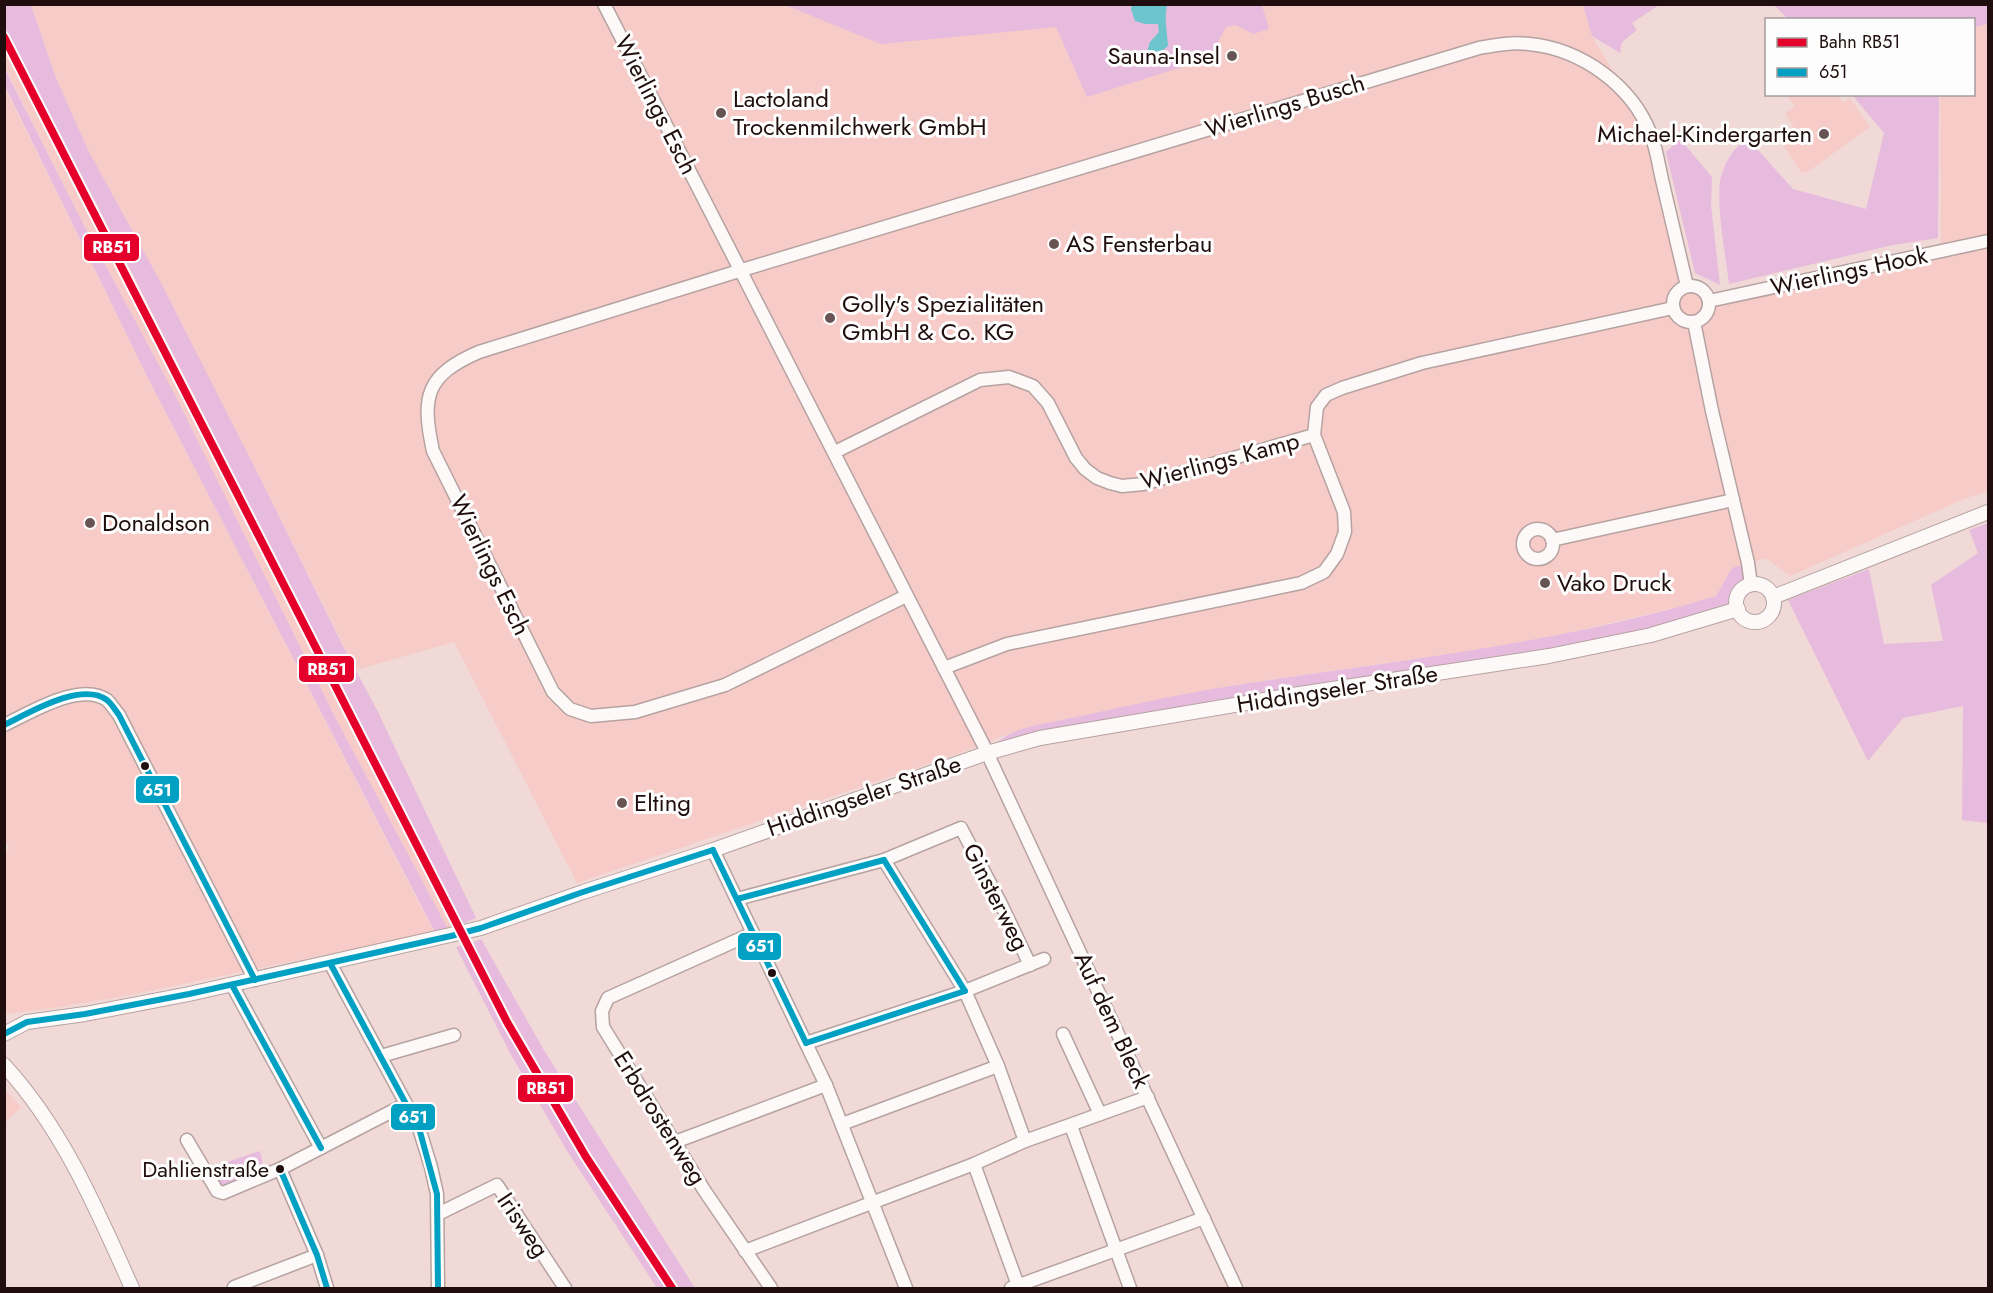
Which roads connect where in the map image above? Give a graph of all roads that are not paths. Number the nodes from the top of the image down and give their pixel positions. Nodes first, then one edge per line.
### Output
1 (604, 4) edge
2 (1989, 241) edge
3 (742, 270) junction
4 (1687, 286) junction
5 (1709, 301) junction
6 (1673, 309) junction
7 (1694, 322) junction
8 (1314, 435) junction
9 (835, 452) junction
10 (1733, 500) junction
11 (1989, 512) edge
12 (1552, 540) dead end
13 (1751, 585) junction
14 (906, 596) junction
15 (1773, 597) junction
16 (1737, 609) junction
17 (944, 668) junction
18 (4, 725) edge
19 (987, 753) junction
20 (713, 850) junction
21 (884, 860) junction
22 (737, 899) junction
23 (753, 933) junction
24 (1044, 959) dead end
25 (330, 963) junction
26 (1030, 965) junction
27 (255, 980) junction
28 (232, 985) junction
29 (965, 991) junction
30 (4, 1034) edge
31 (1064, 1034) dead end
32 (454, 1035) dead end
33 (806, 1043) junction
34 (381, 1056) junction
35 (4, 1065) edge
36 (998, 1066) junction
37 (826, 1085) junction
38 (1148, 1097) junction
39 (406, 1104) junction
40 (1100, 1114) junction
41 (842, 1124) junction
42 (1071, 1126) junction
43 (187, 1140) dead end
44 (1025, 1141) junction
45 (675, 1142) junction
46 (321, 1148) junction
47 (974, 1164) junction
48 (280, 1169) junction
49 (874, 1202) junction
50 (438, 1214) junction
51 (1204, 1218) junction
52 (1114, 1249) junction
53 (745, 1251) junction
54 (317, 1255) junction
55 (234, 1287) edge
56 (132, 1288) edge
57 (327, 1288) edge
58 (438, 1288) edge
59 (565, 1288) edge
60 (771, 1288) edge
61 (906, 1288) edge
62 (1016, 1288) edge
63 (1130, 1288) edge
64 (1236, 1288) edge

1 - 3 street, Wierlings Esch
2 - 5 street, Wierlings Hook
3 - 4 street, Wierlings Busch
3 - 9 street, Wierlings Esch
3 - 14 street, Wierlings Esch
4 - 5 street
4 - 6 street
5 - 7 street
6 - 7 street
6 - 8 street, Wierlings Kamp
7 - 10 street
8 - 9 street, Wierlings Kamp
8 - 17 street, Wierlings Kamp
9 - 14 street, Wierlings Esch
10 - 12 street
10 - 13 street
11 - 15 street
13 - 15 street
13 - 16 street
14 - 17 street, Wierlings Esch
15 - 16 street
16 - 19 street, Hiddingseler Straße
17 - 19 street, Wierlings Esch
18 - 27 street
19 - 20 street, Hiddingseler Straße
19 - 38 street, Auf dem Bleck
20 - 22 street
20 - 25 street, Hiddingseler Straße
21 - 22 street
21 - 26 street, Ginsterweg
21 - 29 street
22 - 23 street
23 - 33 street
23 - 45 street, Erbdrostenweg
24 - 26 street
25 - 27 street, Hiddingseler Straße
25 - 34 street
26 - 29 street
27 - 28 street, Hiddingseler Straße
28 - 30 street, Hiddingseler Straße
28 - 46 street
29 - 33 street
29 - 36 street
31 - 40 street
32 - 34 street
33 - 37 street
34 - 39 street
35 - 56 street
36 - 41 street
36 - 44 street
37 - 41 street
37 - 45 street
38 - 40 street
38 - 51 street, Auf dem Bleck
39 - 46 street
39 - 50 street
40 - 42 street
41 - 49 street
42 - 44 street
42 - 52 street
43 - 48 street
44 - 47 street
45 - 53 street, Erbdrostenweg
46 - 48 street
47 - 49 street
47 - 62 street
48 - 54 street
49 - 53 street
49 - 61 street
50 - 58 street
50 - 59 street, Irisweg
51 - 52 street
51 - 64 street, Auf dem Bleck
52 - 62 street
52 - 63 street
53 - 60 street, Erbdrostenweg
54 - 55 street
54 - 57 street

